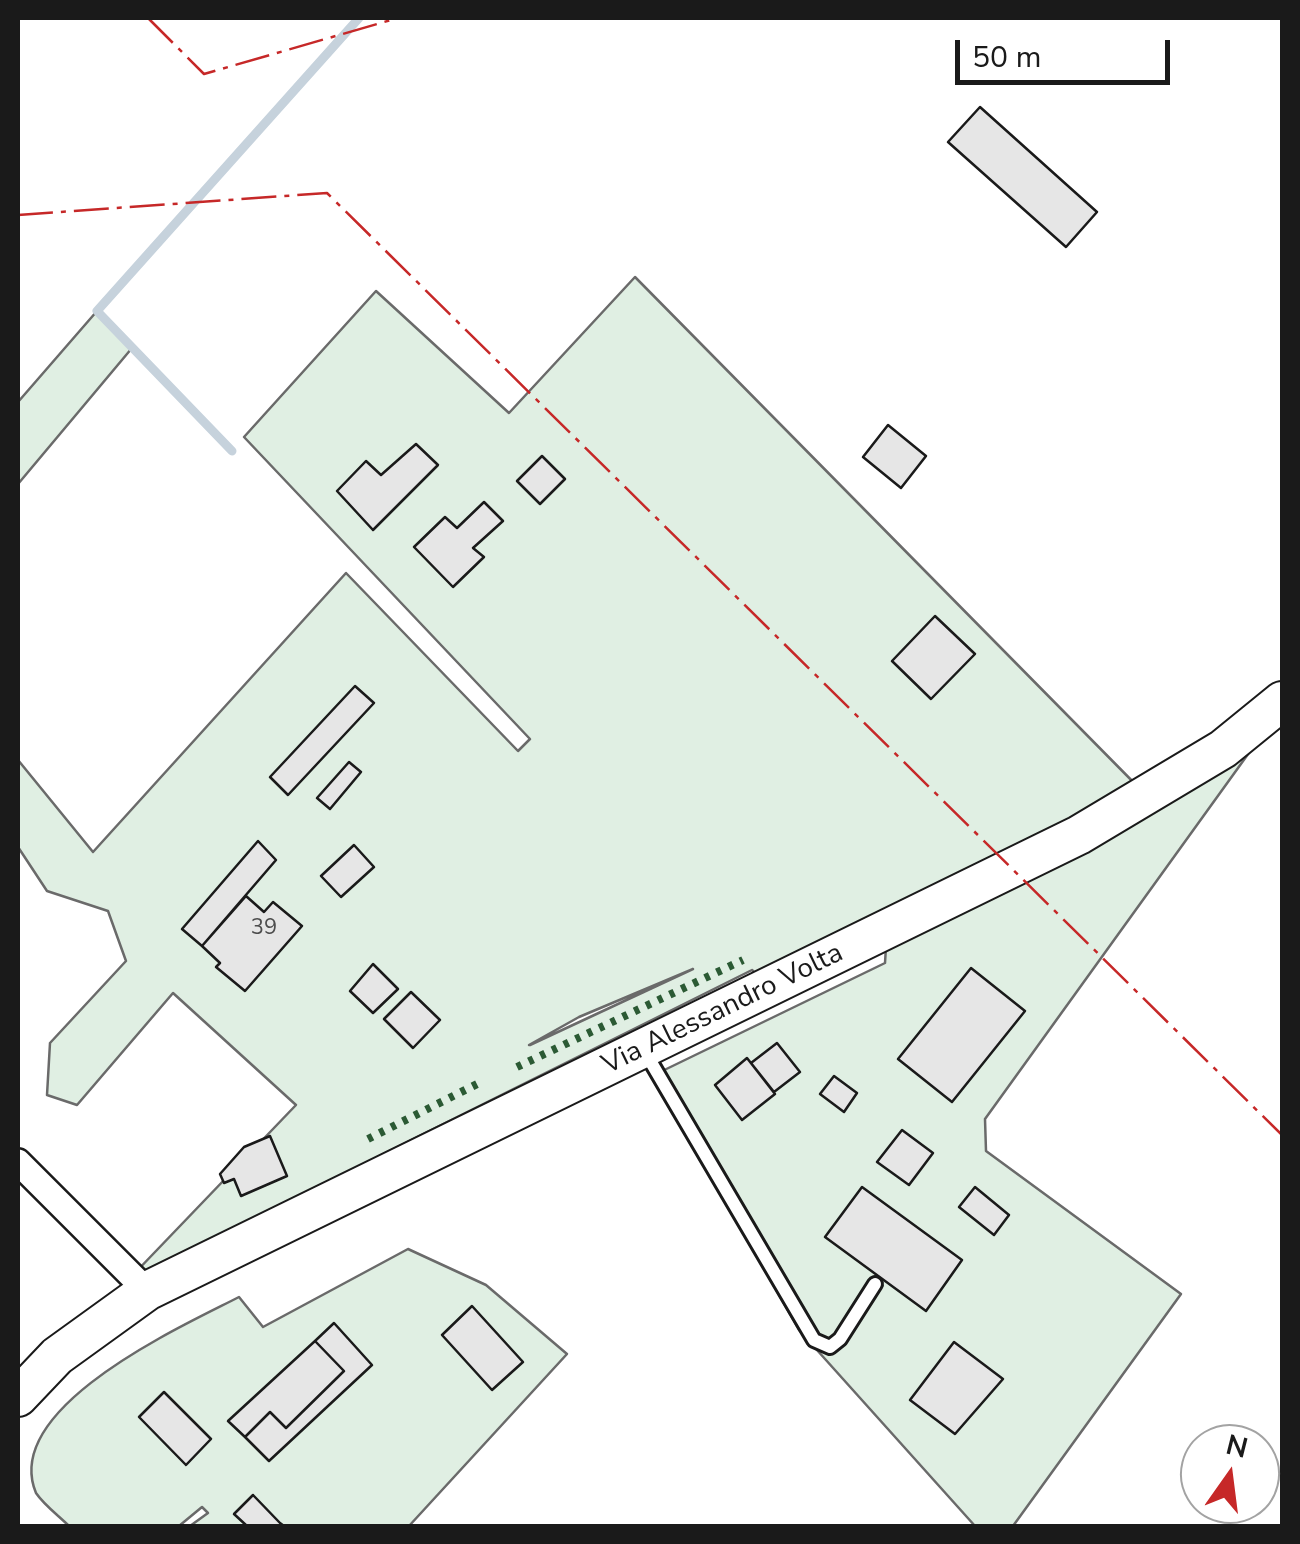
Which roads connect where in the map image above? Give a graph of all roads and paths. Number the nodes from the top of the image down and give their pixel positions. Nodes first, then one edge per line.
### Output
1 (1282, 701) edge
2 (644, 1050) junction
3 (18, 1162) edge
4 (874, 1284) dead end
5 (146, 1291) junction
6 (18, 1397) edge

1 - 2 street, Via Alessandro Volta
2 - 4 lane
2 - 5 street, Via Alessandro Volta
3 - 5 street
5 - 6 street, Via Alessandro Volta

